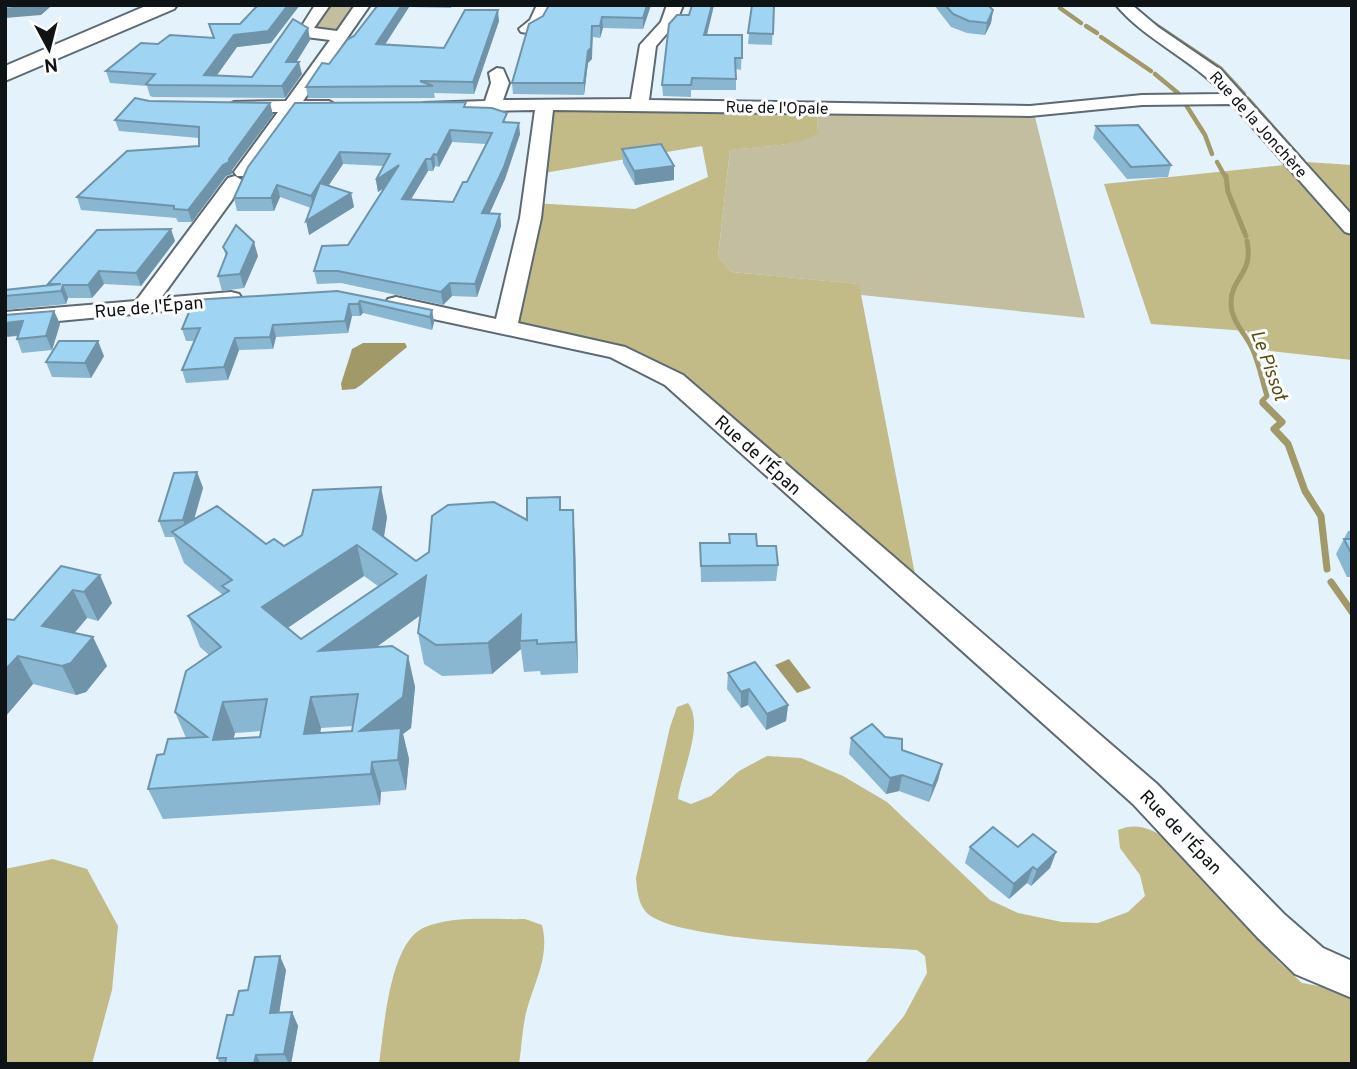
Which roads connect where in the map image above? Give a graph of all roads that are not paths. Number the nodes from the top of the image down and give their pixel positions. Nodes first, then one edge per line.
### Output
1 (139, 5) edge
2 (167, 5) edge
3 (323, 5) edge
4 (363, 5) edge
5 (545, 5) edge
6 (675, 5) edge
7 (1124, 5) edge
8 (527, 29) edge
9 (341, 36) junction
10 (5, 62) edge
11 (497, 73) dead end
12 (5, 74) edge
13 (1237, 99) junction
14 (293, 105) junction
15 (544, 105) junction
16 (639, 105) junction
17 (343, 106) edge
18 (492, 106) junction
19 (218, 107) edge
20 (418, 107) edge
21 (1352, 228) edge
22 (250, 297) edge
23 (370, 298) edge
24 (144, 307) junction
25 (5, 319) edge
26 (505, 328) junction
27 (1352, 980) edge

1 - 10 highway
2 - 12 highway
3 - 9 street
4 - 9 street
5 - 8 street
6 - 16 street
7 - 13 street, Rue de la Jonchère
9 - 14 street
11 - 18 street
13 - 16 street, Rue de l'Opale
13 - 21 street, Rue de la Jonchère
14 - 17 street
14 - 19 street
14 - 24 street
15 - 16 street, Rue de l'Opale
15 - 18 street, Rue de l'Opale
15 - 26 street
18 - 20 street, Rue de l'Opale
22 - 24 street, Rue de l'Épan
23 - 26 street, Rue de l'Épan
24 - 25 street, Rue de l'Épan
26 - 27 street, Rue de l'Épan

